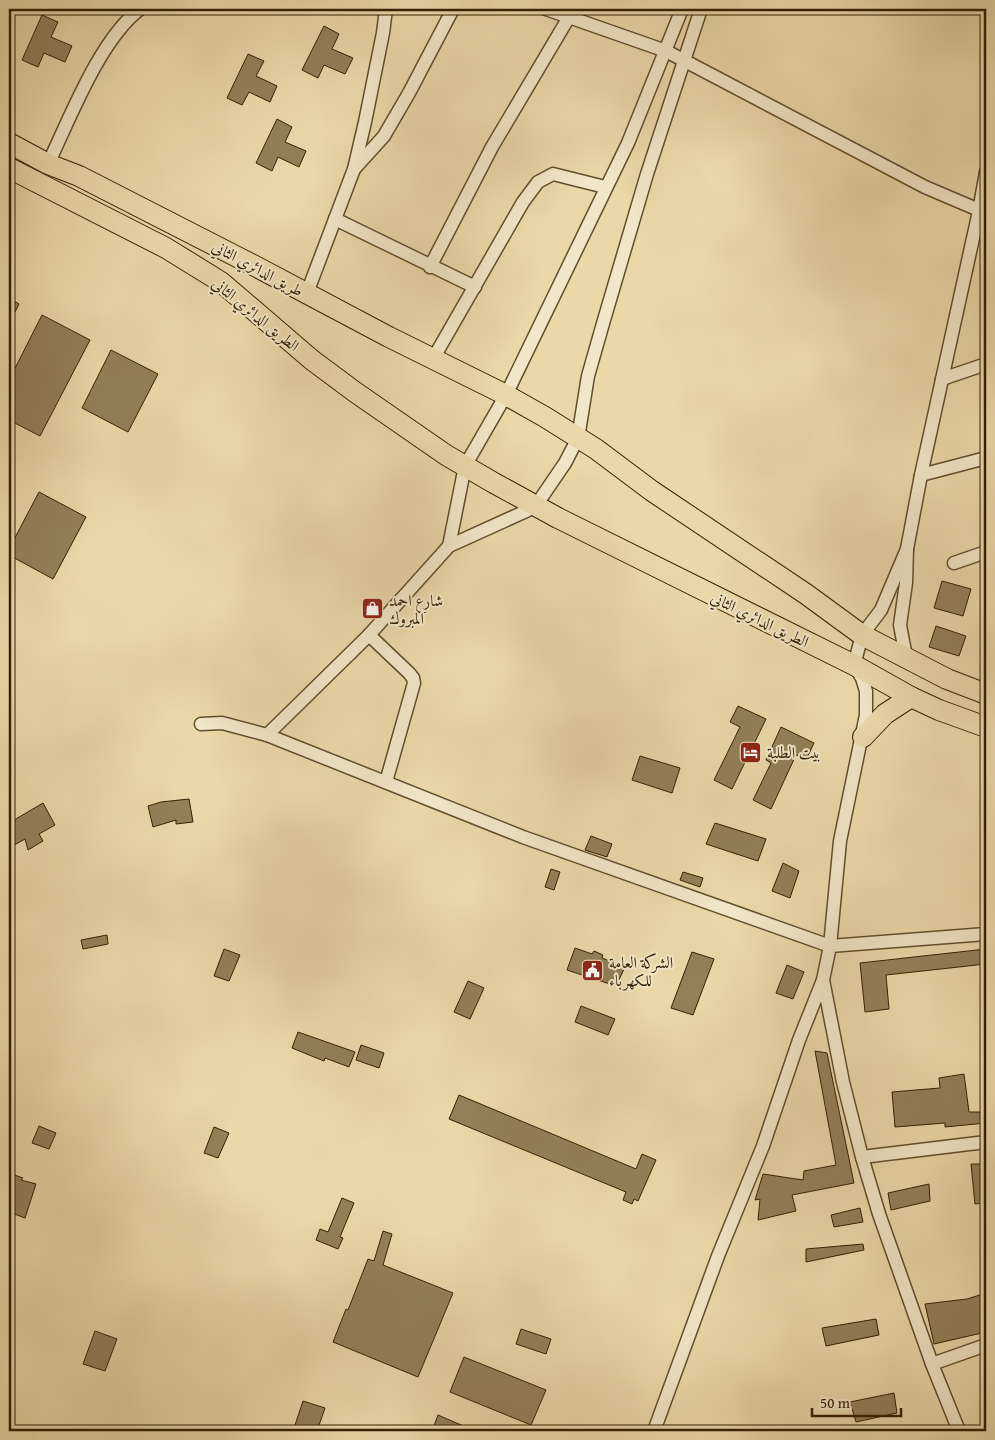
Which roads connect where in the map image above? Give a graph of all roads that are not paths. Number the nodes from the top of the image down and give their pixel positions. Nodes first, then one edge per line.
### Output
1 (140, 9) edge
2 (386, 9) edge
3 (453, 9) edge
4 (546, 9) edge
5 (682, 9) edge
6 (701, 9) edge
7 (569, 17) junction
8 (666, 51) junction
9 (683, 60) junction
10 (9, 143) edge
11 (48, 164) junction
12 (9, 168) edge
13 (354, 169) junction
14 (986, 172) edge
15 (605, 188) junction
16 (983, 212) edge
17 (335, 219) junction
18 (430, 267) junction
19 (475, 287) junction
20 (307, 293) junction
21 (434, 359) junction
22 (986, 364) edge
23 (942, 379) junction
24 (506, 395) junction
25 (578, 438) junction
26 (986, 458) edge
27 (465, 466) junction
28 (921, 475) junction
29 (535, 507) junction
30 (449, 546) junction
31 (907, 549) junction
32 (986, 552) edge
33 (954, 563) dead end
34 (368, 635) junction
35 (862, 635) junction
36 (906, 657) junction
37 (854, 665) junction
38 (986, 694) edge
39 (910, 698) junction
40 (201, 724) dead end
41 (986, 727) edge
42 (267, 735) junction
43 (862, 737) junction
44 (386, 782) junction
45 (986, 934) edge
46 (830, 946) junction
47 (823, 980) junction
48 (986, 1142) edge
49 (862, 1157) junction
50 (986, 1345) edge
51 (932, 1364) junction
52 (654, 1431) edge
53 (959, 1431) edge

1 - 11 street
2 - 13 street
3 - 13 street
4 - 7 street
5 - 8 street
6 - 9 street
7 - 8 street
7 - 18 street
8 - 9 street
8 - 15 street
9 - 16 street
9 - 25 street
10 - 11 main road, طريق الدائري الثاني
11 - 20 main road, طريق الدائري الثاني
12 - 27 main road, الطريق الدائري الثاني
13 - 17 street
14 - 16 street
15 - 19 street
15 - 24 street
16 - 23 street
17 - 18 street
17 - 20 street
18 - 19 street
19 - 21 street
20 - 21 main road, طريق الدائري الثاني
21 - 24 main road, طريق الدائري الثاني
22 - 23 street
23 - 28 street
24 - 25 main road, طريق الدائري الثاني
24 - 27 street
25 - 29 street
25 - 35 main road
26 - 28 street
27 - 29 main road, الطريق الدائري الثاني
27 - 30 street
28 - 31 street
29 - 30 street
29 - 37 main road, الطريق الدائري الثاني
30 - 34 street
31 - 35 street
31 - 36 street
32 - 33 street
34 - 42 street
34 - 44 street
35 - 36 main road
35 - 37 street
36 - 38 main road
37 - 39 main road, الطريق الدائري الثاني
37 - 43 street
39 - 41 main road, الطريق الدائري الثاني
39 - 43 main road
40 - 42 street
42 - 44 street
43 - 46 street
44 - 46 street
45 - 46 street
46 - 47 street
47 - 49 street
47 - 52 street
48 - 49 street
49 - 51 street
50 - 51 street
51 - 53 street

